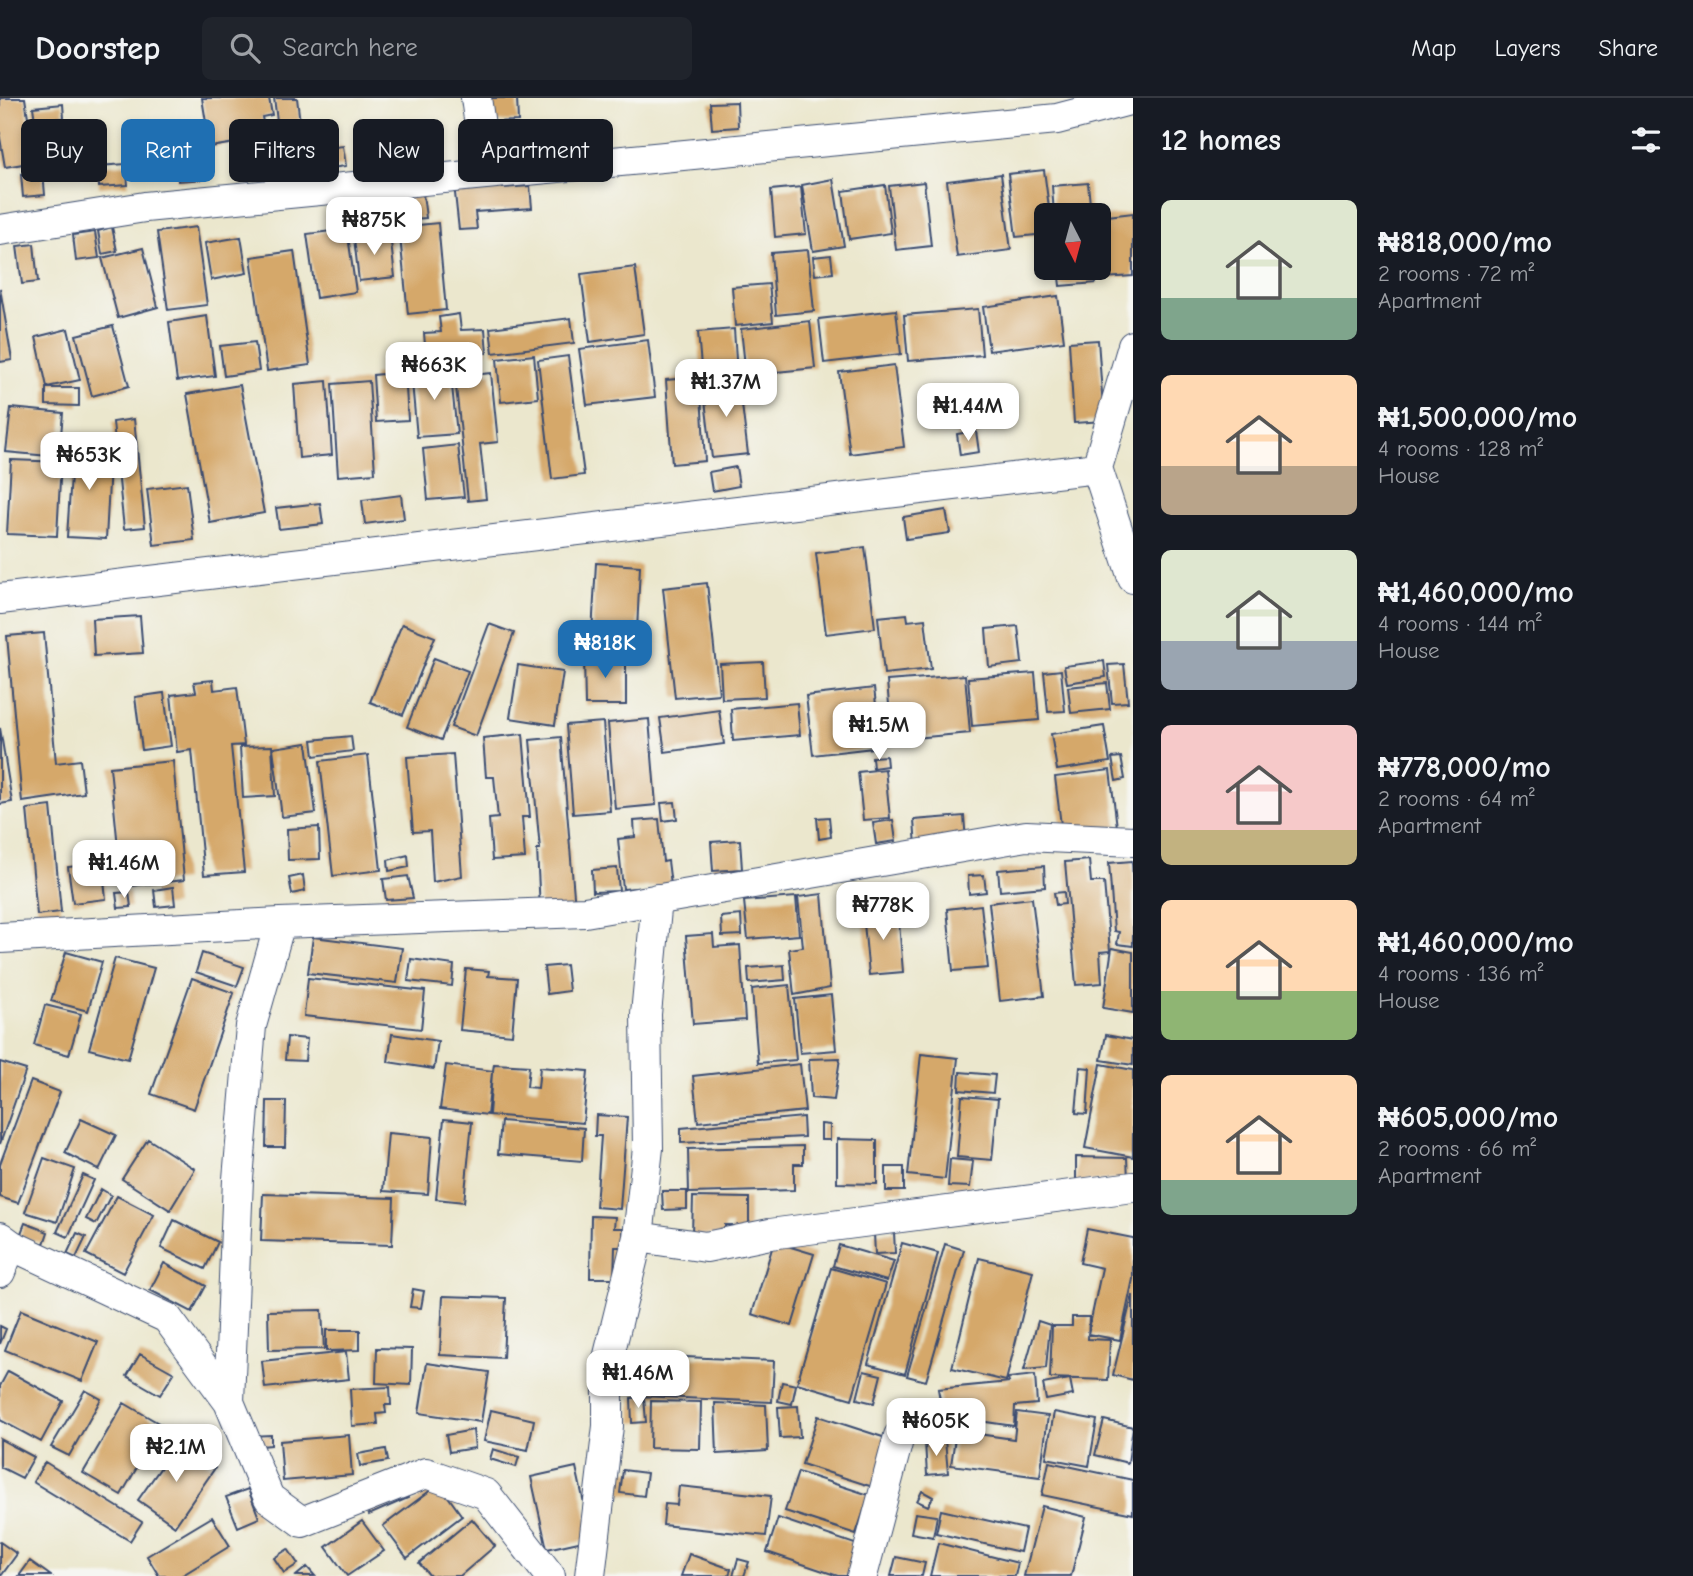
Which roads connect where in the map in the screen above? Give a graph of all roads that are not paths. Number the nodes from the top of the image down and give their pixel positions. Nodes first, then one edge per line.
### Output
1 (476, 98) edge
2 (1133, 99) edge
3 (479, 119) edge
4 (613, 162) edge
5 (458, 177) edge
6 (0, 230) edge
7 (1133, 346) edge
8 (1097, 468) junction
9 (1133, 578) edge
10 (0, 599) edge
11 (1133, 841) edge
12 (657, 899) junction
13 (280, 923) junction
14 (0, 937) edge
15 (1133, 1187) edge
16 (638, 1237) junction
17 (4, 1252) edge
18 (229, 1402) junction
19 (899, 1436) dead end
20 (550, 1576) edge
21 (590, 1576) edge
22 (862, 1576) edge

1 - 3 street
2 - 4 street
5 - 6 street
7 - 8 street
8 - 9 street
8 - 10 street
11 - 12 street
12 - 13 street
12 - 16 street
13 - 14 street
13 - 18 street
15 - 16 street
16 - 21 street
17 - 18 street
18 - 20 street
19 - 22 street

